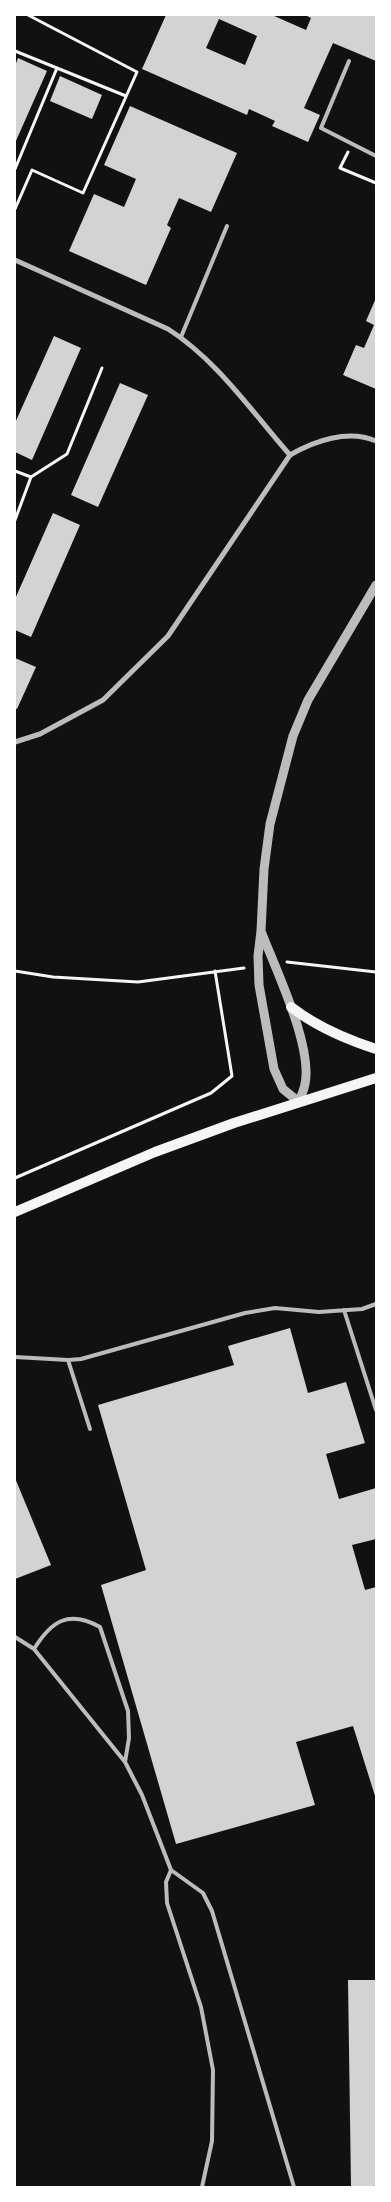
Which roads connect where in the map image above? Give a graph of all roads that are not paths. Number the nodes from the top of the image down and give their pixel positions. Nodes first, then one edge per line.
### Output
1 (349, 61) dead end
2 (376, 156) edge
3 (227, 226) dead end
4 (15, 260) edge
5 (182, 337) junction
6 (376, 441) edge
7 (290, 455) junction
8 (376, 585) edge
9 (15, 742) edge
10 (261, 931) junction
11 (290, 1008) junction
12 (376, 1049) edge
13 (376, 1078) edge
14 (299, 1102) junction
15 (15, 1212) edge
16 (376, 1304) edge
17 (344, 1310) junction
18 (15, 1357) edge
19 (68, 1360) junction
20 (376, 1388) edge
21 (370, 1390) junction
22 (376, 1410) edge
23 (90, 1429) dead end
24 (15, 1638) edge
25 (34, 1649) junction
26 (125, 1762) junction
27 (171, 1870) junction
28 (202, 2187) edge
29 (294, 2187) edge

1 - 2 lane
3 - 5 lane
4 - 5 street
5 - 7 street
6 - 7 street
7 - 9 street
8 - 10 street
10 - 11 street
10 - 14 street
11 - 12 main road
11 - 14 street
13 - 14 main road
14 - 15 main road
16 - 17 lane
17 - 19 lane
17 - 21 lane
18 - 19 lane
19 - 23 lane
20 - 21 lane
21 - 22 lane
24 - 25 lane
25 - 26 lane
25 - 26 lane
26 - 27 lane
27 - 28 lane
27 - 29 lane

